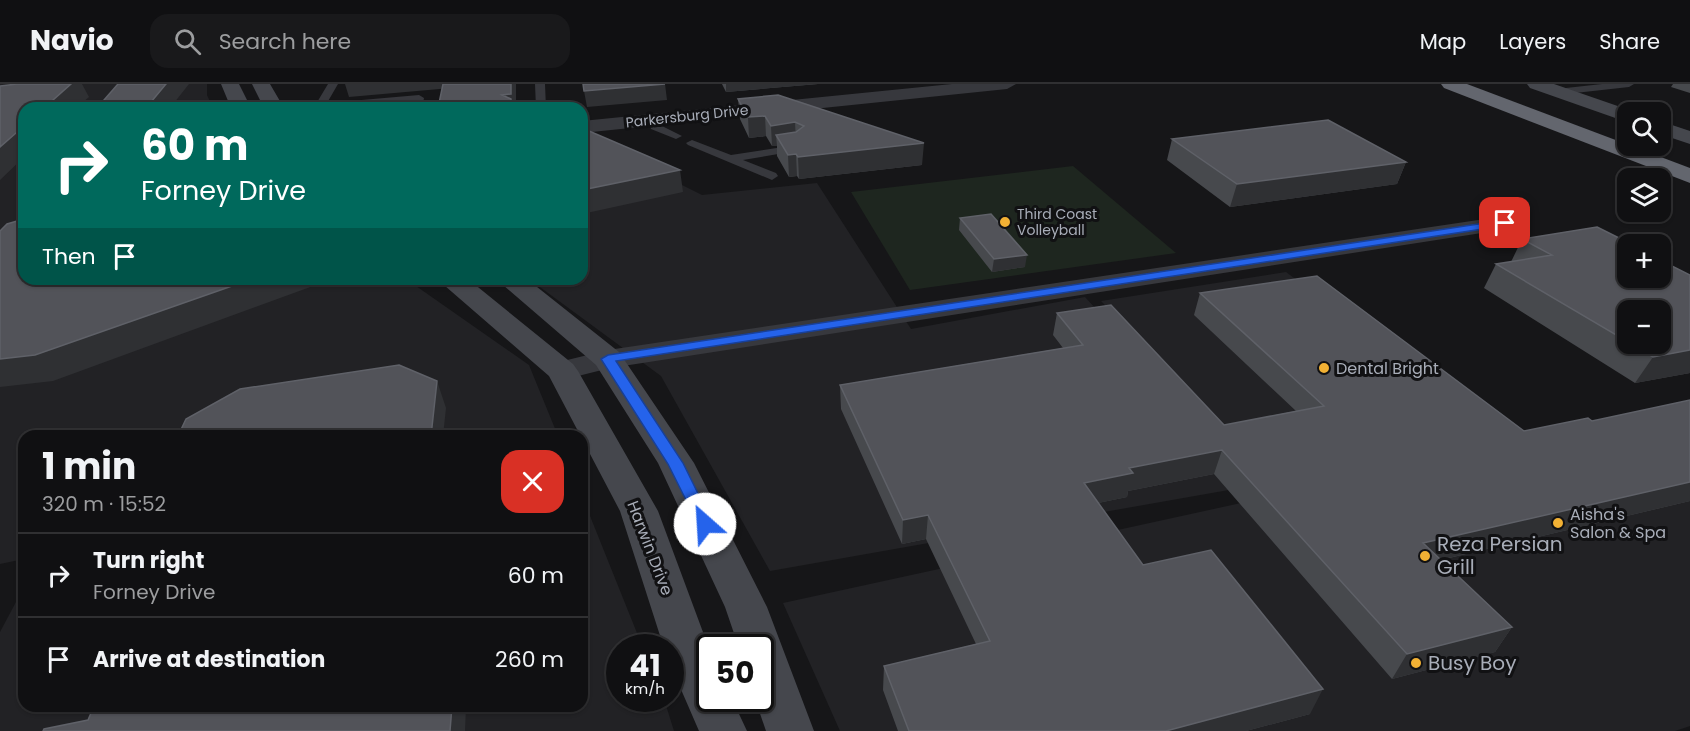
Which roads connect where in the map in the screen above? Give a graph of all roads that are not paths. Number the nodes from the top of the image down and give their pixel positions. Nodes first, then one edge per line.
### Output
1 (261, 84) edge
2 (333, 84) edge
3 (540, 84) edge
4 (1007, 84) edge
5 (1450, 84) edge
6 (1478, 84) edge
7 (1536, 84) edge
8 (1629, 84) edge
9 (234, 85) edge
10 (1609, 85) edge
11 (1557, 92) junction
12 (239, 102) edge
13 (271, 102) edge
14 (323, 102) edge
15 (393, 102) edge
16 (418, 102) edge
17 (540, 102) edge
18 (1617, 112) edge
19 (653, 120) junction
20 (588, 126) edge
21 (1671, 131) edge
22 (676, 136) dead end
23 (1617, 136) edge
24 (1690, 138) edge
25 (693, 143) dead end
26 (796, 148) edge
27 (1671, 156) edge
28 (731, 159) junction
29 (1690, 163) edge
30 (772, 176) dead end
31 (1690, 176) edge
32 (1505, 223) dead end
33 (459, 285) edge
34 (517, 285) edge
35 (608, 359) junction
36 (562, 371) junction
37 (723, 731) edge
38 (790, 731) edge

1 - 13 main road
2 - 14 lane
3 - 17 lane
4 - 19 street, Parkersburg Drive
5 - 31 highway
6 - 23 highway
7 - 11 main road
8 - 10 lane
9 - 12 main road
10 - 11 lane
11 - 18 main road
15 - 16 lane
19 - 20 street, Parkersburg Drive
19 - 22 lane
21 - 24 main road
25 - 28 lane
26 - 28 lane
27 - 29 highway
28 - 30 lane
32 - 35 street
33 - 36 main road, Harwin Drive
34 - 35 main road
35 - 36 street
35 - 38 main road
36 - 37 main road, Harwin Drive

